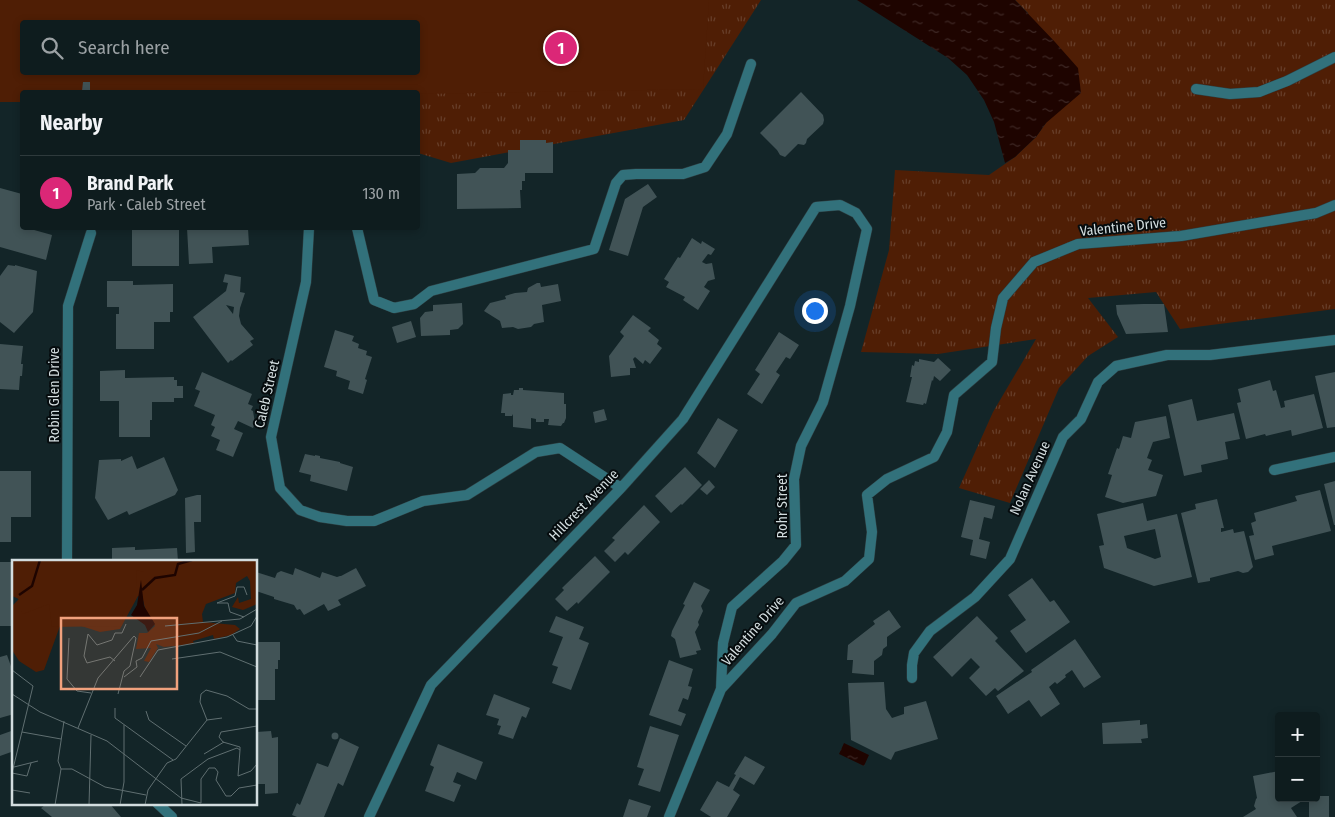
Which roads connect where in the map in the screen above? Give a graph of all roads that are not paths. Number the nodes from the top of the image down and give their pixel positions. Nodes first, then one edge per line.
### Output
1 (1335, 57) edge
2 (751, 64) dead end
3 (1196, 89) dead end
4 (1335, 205) edge
5 (816, 207) joint
6 (309, 230) edge
7 (357, 230) edge
8 (91, 233) dead end
9 (1335, 340) edge
10 (1335, 457) edge
11 (1274, 470) dead end
12 (620, 488) junction
13 (67, 560) edge
14 (912, 678) dead end
15 (720, 689) junction
16 (158, 804) edge
17 (172, 817) edge
18 (369, 817) edge
19 (669, 817) edge

1 - 3 street
2 - 7 street
4 - 15 street, Valentine Drive
5 - 12 street, Hillcrest Avenue
5 - 15 street, Rohr Street
6 - 12 street, Caleb Street
8 - 13 street, Robin Glen Drive
9 - 14 street, Nolan Avenue
10 - 11 street
12 - 18 street, Hillcrest Avenue
15 - 19 street, Rohr Street
16 - 17 street

